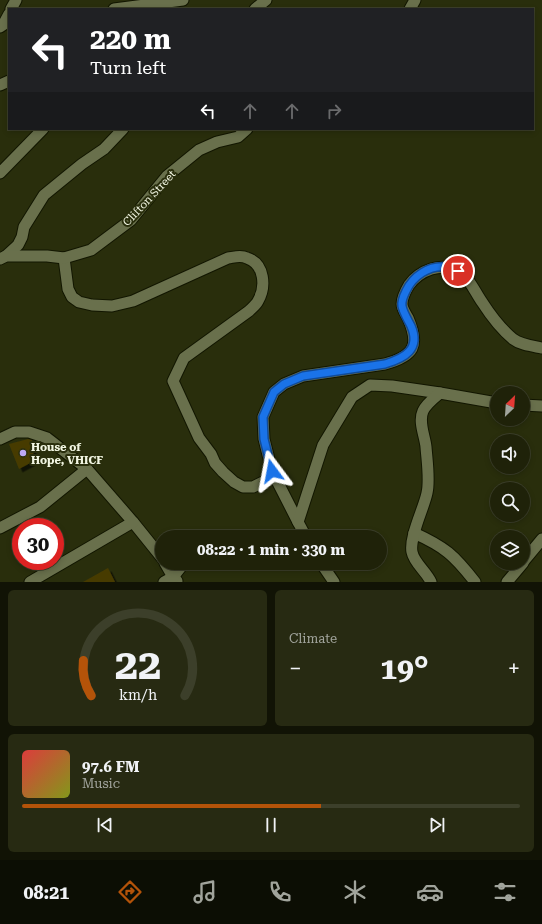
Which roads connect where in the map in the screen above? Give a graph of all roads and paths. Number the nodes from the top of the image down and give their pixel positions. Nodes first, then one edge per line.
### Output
1 (183, 0) edge
2 (266, 0) edge
3 (122, 8) edge
4 (256, 8) edge
5 (8, 16) edge
6 (4, 26) edge
7 (42, 130) edge
8 (122, 130) edge
9 (246, 130) edge
10 (0, 174) edge
11 (3, 258) edge
12 (64, 258) junction
13 (542, 348) edge
14 (440, 393) junction
15 (490, 403) edge
16 (530, 405) edge
17 (542, 406) edge
18 (0, 439) edge
19 (87, 469) junction
20 (272, 471) junction
21 (133, 522) junction
22 (298, 522) junction
23 (0, 528) edge
24 (302, 530) edge
25 (414, 533) junction
26 (542, 539) edge
27 (155, 549) edge
28 (530, 554) edge
29 (168, 570) edge
30 (179, 570) edge
31 (326, 570) edge
32 (517, 570) edge
33 (172, 580) edge
34 (30, 582) edge
35 (334, 582) edge
36 (432, 582) edge
37 (475, 582) edge
38 (507, 582) edge

1 - 3 street
2 - 4 street
5 - 6 street
7 - 10 street
8 - 11 street
9 - 12 street, Clifton Street
11 - 12 street, Clifton Street
12 - 20 street
13 - 20 street
14 - 15 street
14 - 22 street
14 - 25 street
16 - 17 street
18 - 19 street
19 - 21 street
19 - 23 street
20 - 22 street
21 - 27 street
21 - 34 street
22 - 24 street
25 - 36 street
25 - 37 street
26 - 28 street
29 - 33 street
30 - 33 street
31 - 35 street
32 - 38 street

